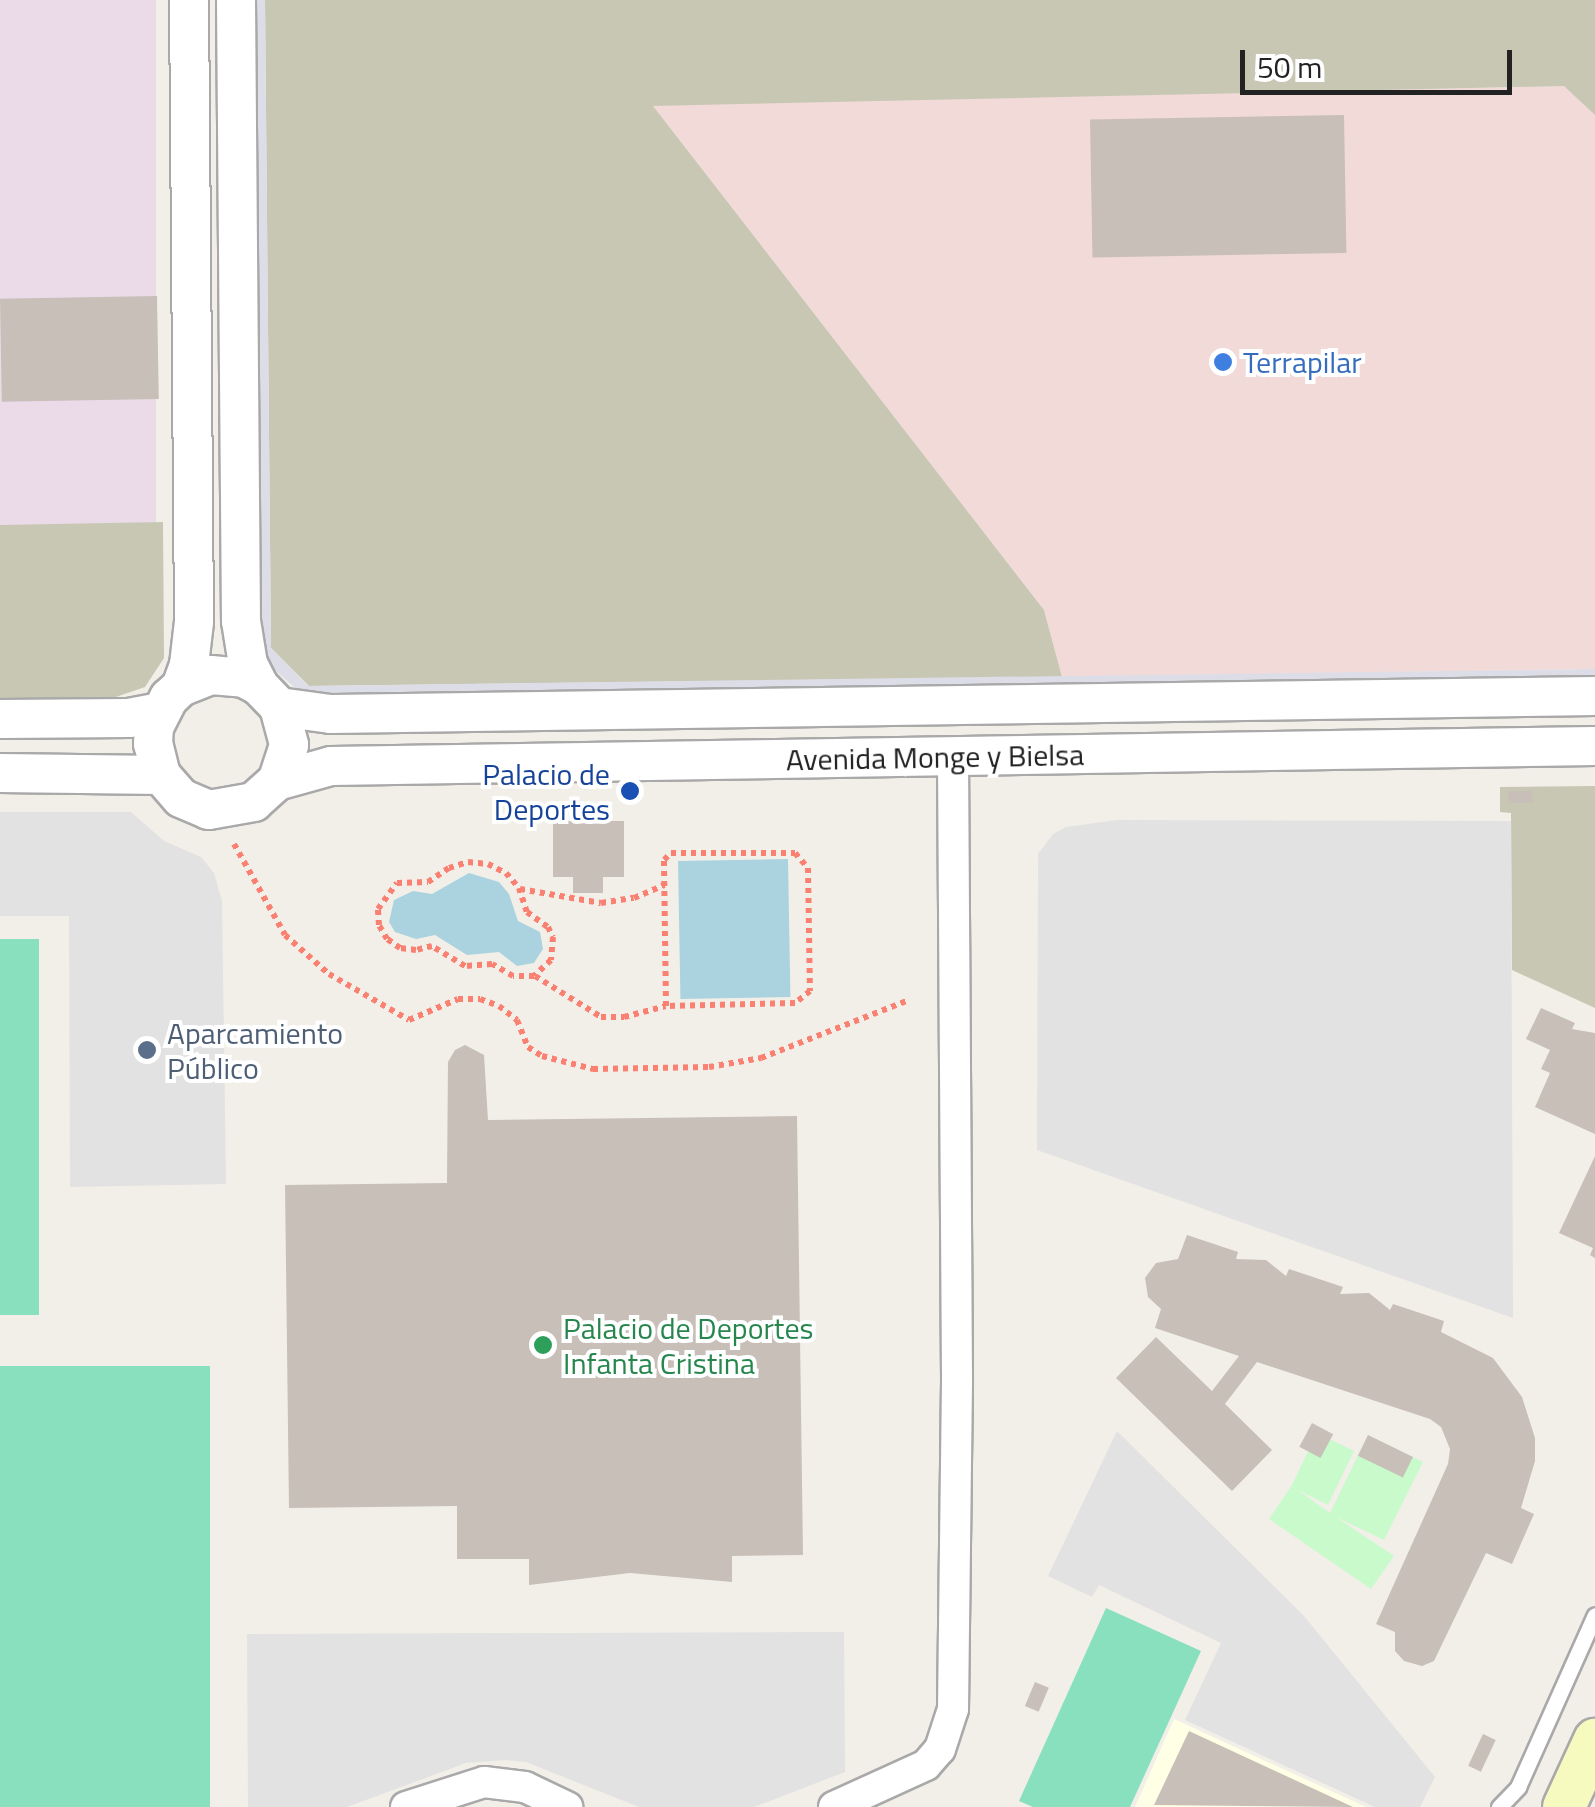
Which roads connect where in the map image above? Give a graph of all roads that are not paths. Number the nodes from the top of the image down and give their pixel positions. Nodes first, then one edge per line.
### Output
1 (189, 0) edge
2 (236, 0) edge
3 (1595, 696) edge
4 (269, 697) junction
5 (170, 700) junction
6 (0, 720) edge
7 (1595, 746) edge
8 (953, 756) junction
9 (0, 773) edge
10 (161, 775) junction
11 (277, 782) junction
12 (1595, 1615) edge
13 (1595, 1740) edge
14 (409, 1806) edge
15 (567, 1807) edge
16 (834, 1807) edge
17 (1498, 1807) edge
18 (1564, 1807) edge

1 - 5 street
2 - 4 street
3 - 4 street, Avenida Monge y Bielsa
4 - 5 street
4 - 11 street
5 - 6 street
5 - 10 street
7 - 8 street, Avenida Monge y Bielsa
8 - 11 street, Avenida Monge y Bielsa
8 - 16 street
9 - 10 street
10 - 11 street
12 - 17 lane
13 - 18 main road
14 - 15 street

